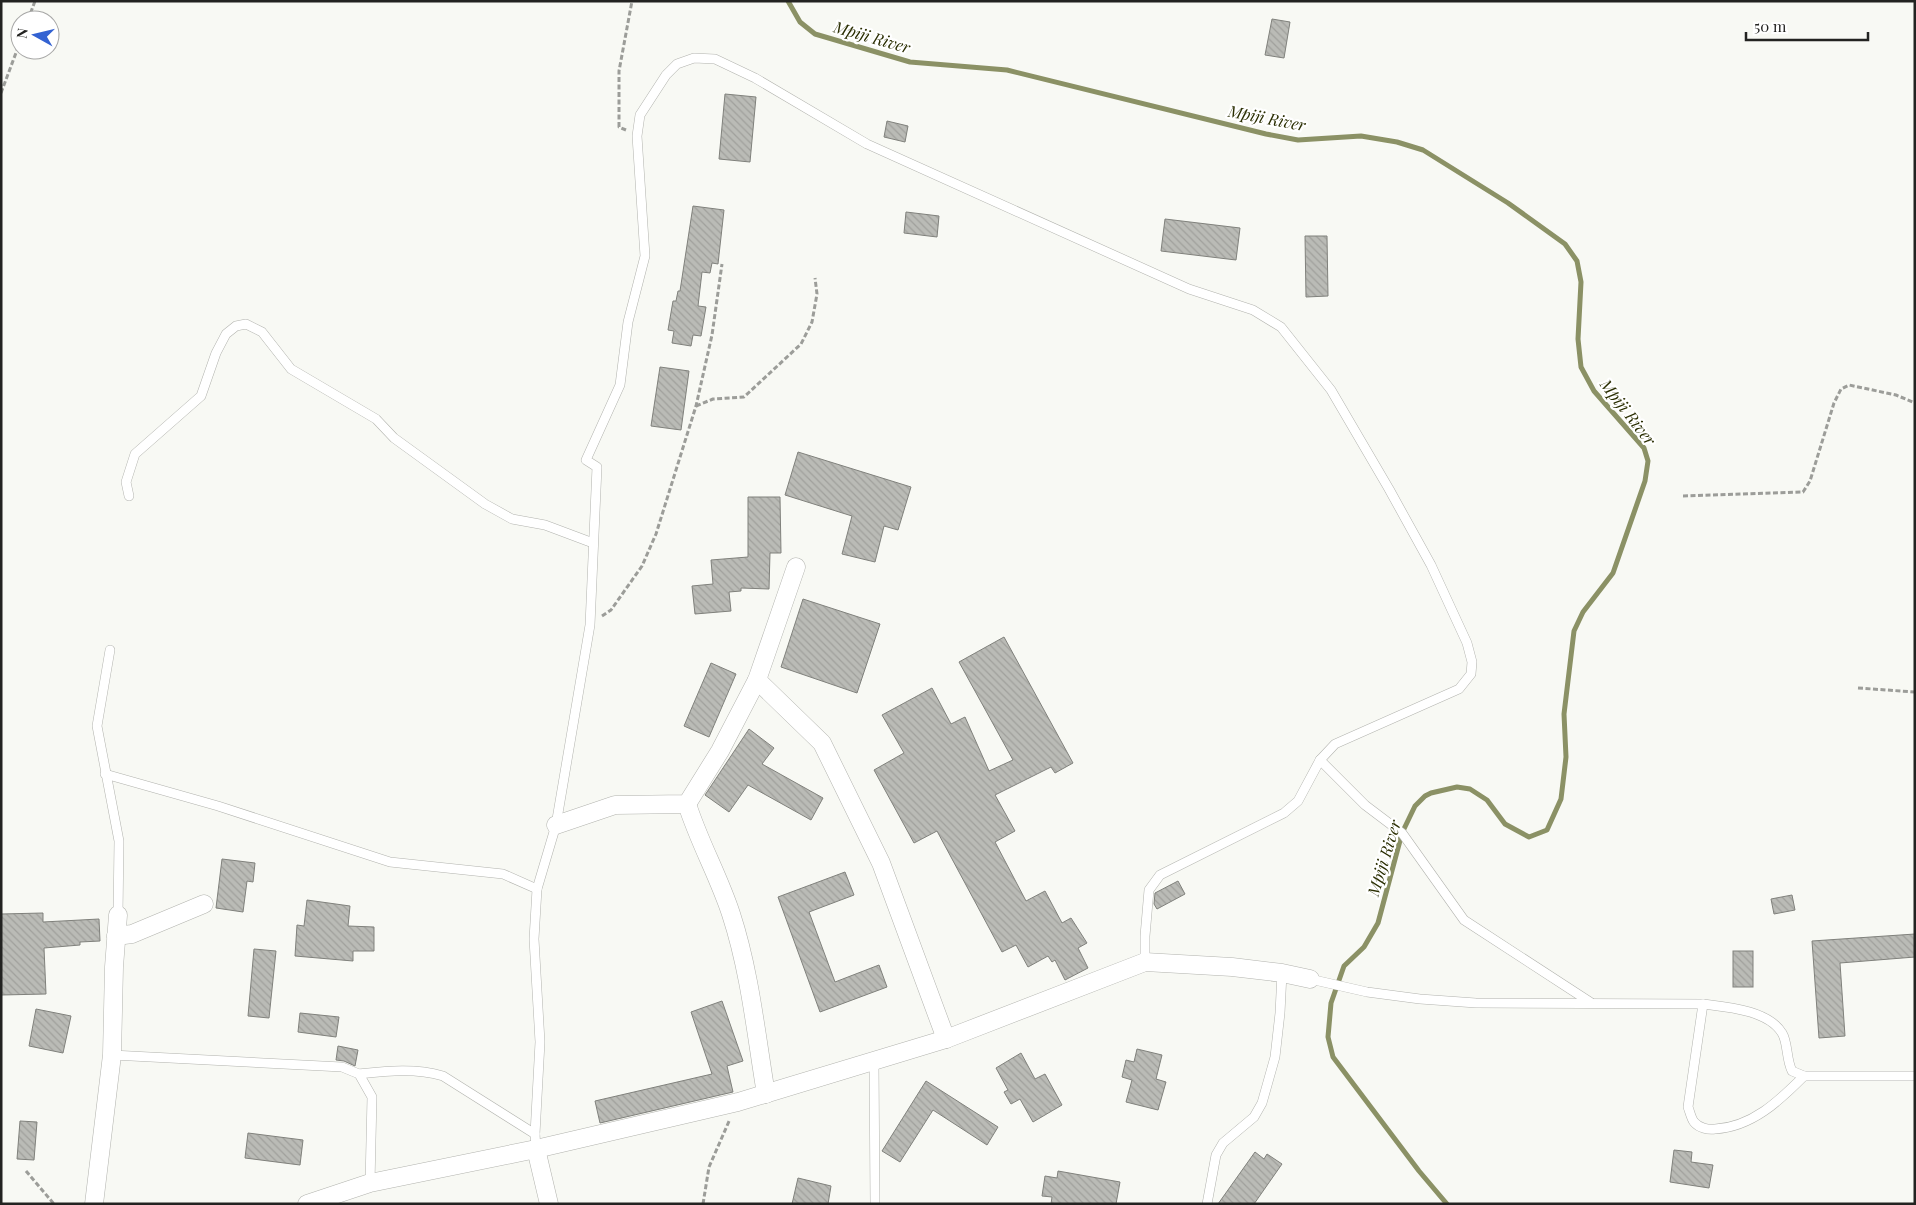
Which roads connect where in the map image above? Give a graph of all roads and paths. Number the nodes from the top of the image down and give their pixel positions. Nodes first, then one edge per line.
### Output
1 (632, 1) edge
2 (13, 60) edge
3 (1, 93) edge
4 (638, 136) junction
5 (722, 264) dead end
6 (815, 278) dead end
7 (1915, 403) edge
8 (696, 406) junction
9 (129, 496) dead end
10 (1683, 496) dead end
11 (593, 543) junction
12 (796, 566) dead end
13 (590, 625) junction
14 (110, 650) dead end
15 (757, 680) junction
16 (1858, 688) dead end
17 (1915, 692) edge
18 (1320, 760) junction
19 (105, 774) junction
20 (687, 804) junction
21 (556, 825) junction
22 (537, 889) junction
23 (204, 904) dead end
24 (118, 914) joint
25 (116, 936) junction
26 (1145, 962) junction
27 (1282, 973) junction
28 (1310, 979) joint
29 (1590, 1002) junction
30 (1703, 1004) junction
31 (946, 1039) junction
32 (112, 1055) junction
33 (874, 1062) junction
34 (359, 1074) junction
35 (1804, 1076) junction
36 (1915, 1076) edge
37 (766, 1094) junction
38 (738, 1102) junction
39 (536, 1142) junction
40 (26, 1171) dead end
41 (370, 1183) junction
42 (54, 1204) edge
43 (94, 1204) edge
44 (307, 1204) edge
45 (549, 1204) edge
46 (703, 1204) edge
47 (875, 1204) edge
48 (1207, 1204) edge

1 - 4 path
2 - 3 path
4 - 11 lane
4 - 18 lane
5 - 8 path
6 - 8 path
7 - 10 path
8 - 13 path
9 - 11 lane
11 - 13 lane
12 - 15 street
13 - 21 lane
14 - 19 lane
15 - 20 street
15 - 31 street
16 - 17 path
18 - 26 lane
18 - 29 lane
19 - 22 lane
19 - 24 lane
20 - 21 street
20 - 37 street
21 - 22 lane
22 - 39 lane
23 - 25 street
24 - 25 street
25 - 32 street
26 - 27 street
26 - 31 street
27 - 28 street
27 - 48 lane
28 - 29 lane
29 - 30 lane
30 - 35 lane
30 - 35 lane
31 - 33 street
32 - 34 lane
32 - 43 street
33 - 37 street
33 - 47 lane
34 - 39 lane
34 - 41 lane
35 - 36 lane
37 - 38 street
38 - 39 street
38 - 46 path
39 - 41 street
39 - 45 street
40 - 42 path
41 - 44 street

